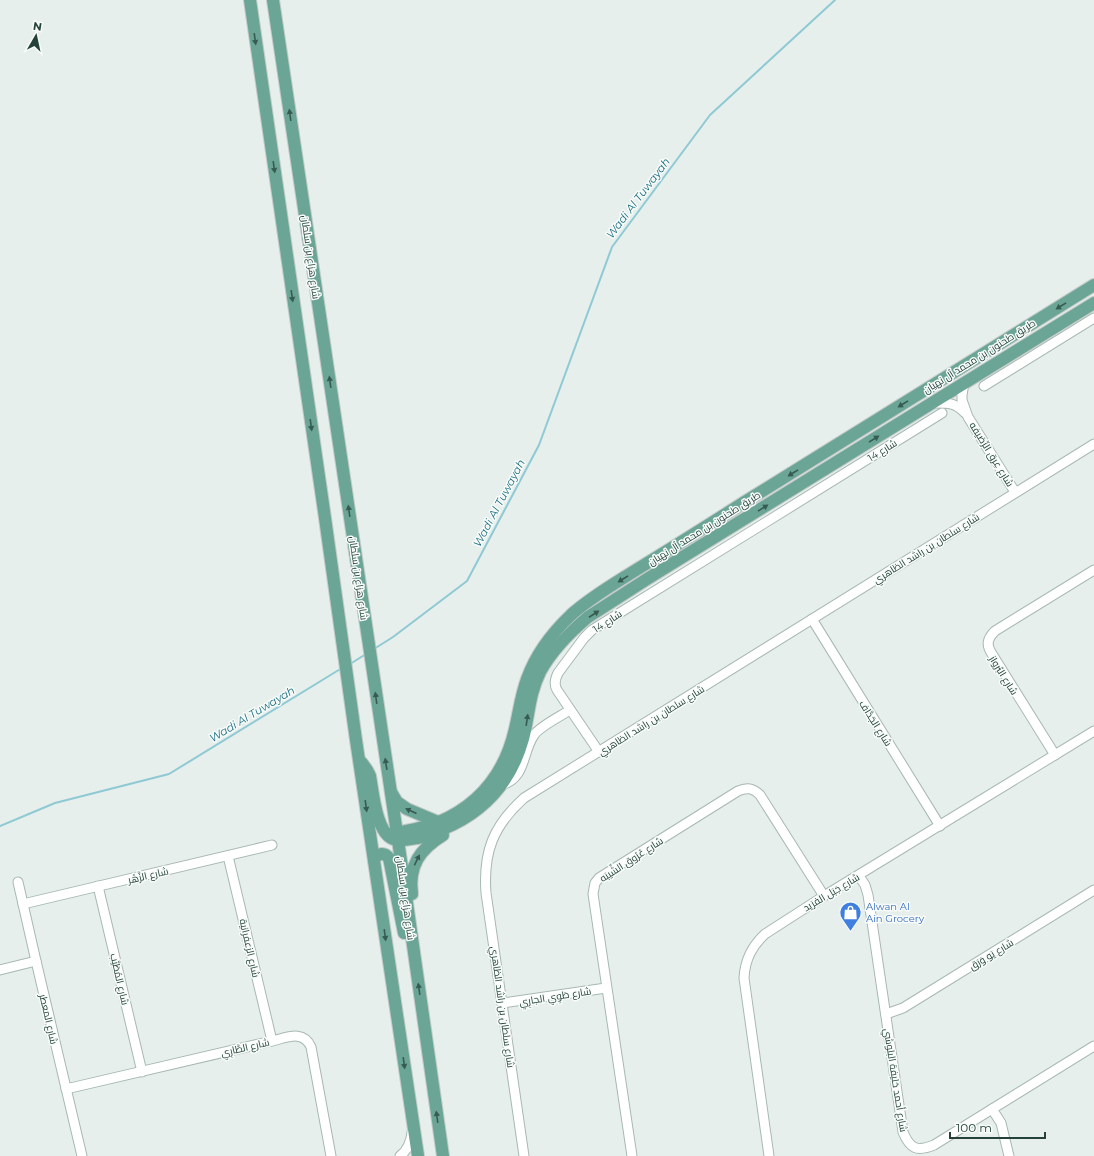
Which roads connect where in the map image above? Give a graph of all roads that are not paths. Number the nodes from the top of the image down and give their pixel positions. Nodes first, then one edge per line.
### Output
1 (250, 0) edge
2 (273, 0) edge
3 (1094, 285) edge
4 (1094, 303) edge
5 (1094, 318) edge
6 (964, 383) junction
7 (984, 386) dead end
8 (932, 403) junction
9 (942, 413) dead end
10 (968, 417) junction
11 (1094, 444) edge
12 (1015, 492) junction
13 (739, 523) junction
14 (706, 526) junction
15 (715, 537) junction
16 (740, 538) junction
17 (725, 547) junction
18 (1094, 570) edge
19 (647, 579) junction
20 (812, 619) junction
21 (570, 710) junction
22 (1094, 731) edge
23 (599, 752) junction
24 (1055, 755) junction
25 (359, 759) junction
26 (501, 785) junction
27 (390, 791) junction
28 (475, 812) junction
29 (438, 822) junction
30 (940, 826) junction
31 (394, 836) junction
32 (272, 845) dead end
33 (228, 856) junction
34 (373, 856) junction
35 (859, 876) junction
36 (18, 882) dead end
37 (98, 886) junction
38 (1094, 890) edge
39 (824, 896) junction
40 (23, 904) junction
41 (414, 953) junction
42 (36, 961) junction
43 (0, 970) edge
44 (606, 988) junction
45 (503, 1004) junction
46 (886, 1014) junction
47 (272, 1041) junction
48 (1094, 1046) edge
49 (142, 1072) junction
50 (66, 1089) junction
51 (992, 1109) junction
52 (412, 1116) junction
53 (82, 1156) edge
54 (331, 1156) edge
55 (400, 1156) edge
56 (418, 1156) edge
57 (442, 1156) edge
58 (524, 1156) edge
59 (632, 1156) edge
60 (769, 1156) edge
61 (1009, 1156) edge

1 -> 25 main road
27 -> 2 main road, شارع هزاع بن سلطان
3 -> 14 main road, طريق طحنون بن محمد آل نهيان
4 - 6 main road, طريق طحنون بن محمد آل نهيان
5 - 7 street
6 - 8 main road, طريق طحنون بن محمد آل نهيان
6 - 10 street, شارع عِرق الرِّصَيفه
8 - 10 street, شارع عِرق الرِّصَيفه
13 -> 8 main road, طريق طحنون بن محمد آل نهيان
9 - 16 street, شارع 14
10 - 12 street, شارع عِرق الرِّصَيفه
11 - 12 street, شارع سلطان بن راشد الظاهري
12 - 20 street, شارع سلطان بن راشد الظاهري
13 - 15 main road, طريق طحنون بن محمد آل نهيان
13 - 16 street
14 - 19 main road
14 -> 29 main road, طريق طحنون بن محمد آل نهيان
15 - 17 street
15 - 19 main road, طريق طحنون بن محمد آل نهيان
16 - 17 street, شارع 14
17 - 21 street, شارع 14
18 - 24 street, شارع البُرواز
26 -> 19 main road, طريق طحنون بن محمد آل نهيان
20 - 23 street, شارع سلطان بن راشد الظاهري
20 - 30 street, شارع الجَدَّاف
21 - 23 street, شارع 14
21 - 26 street
22 - 24 street, شارع جَبَل الفرَيد
23 - 45 street, شارع سلطان بن راشد الظاهري
24 - 30 street, شارع جَبَل الفرَيد
25 - 31 main road
25 -> 34 main road
26 - 28 main road, طريق طحنون بن محمد آل نهيان
29 -> 27 main road
27 - 31 main road, شارع هزاع بن سلطان
28 - 31 main road, طريق طحنون بن محمد آل نهيان
41 -> 28 main road
29 - 31 main road, طريق طحنون بن محمد آل نهيان
30 - 35 street, شارع جَبَل الفرَيد
31 - 34 main road
31 - 41 main road, شارع هزاع بن سلطان
32 - 33 street, شارع الزَّهْر
33 - 37 street, شارع الزَّهْر
33 - 47 street, شارع الزعفرانية
34 - 41 main road
34 -> 52 main road
35 - 39 street, شارع جَبَل الفرَيد
35 - 46 street, شارع أحمد خليفة البلوشي
36 - 40 street, شارع المعطر
37 - 40 street, شارع الزَّهْر
37 - 49 street, شارع المُطَيَّب
38 - 46 street, شارع يَو وَرَق
39 - 44 street, شارع عُرُوق الشِّيبَه
39 - 60 street, شارع جَبَل الفرَيد
40 - 42 street, شارع المعطر
57 -> 41 main road, شارع هزاع بن سلطان
42 - 43 street
42 - 50 street, شارع المعطر
44 - 45 street, شارع طَوِي الجارِي
44 - 59 street, شارع عُرُوق الشِّيبَه
45 - 58 street, شارع سلطان بن راشد الظاهري
46 - 51 street, شارع أحمد خليفة البلوشي
47 - 49 street, شارع الطَّارِي
47 - 54 street, شارع الطَّارِي
48 - 51 street, شارع أحمد خليفة البلوشي
49 - 50 street, شارع الطَّارِي
50 - 53 street, شارع المعطر
51 - 61 street
52 - 55 street
52 - 56 main road

